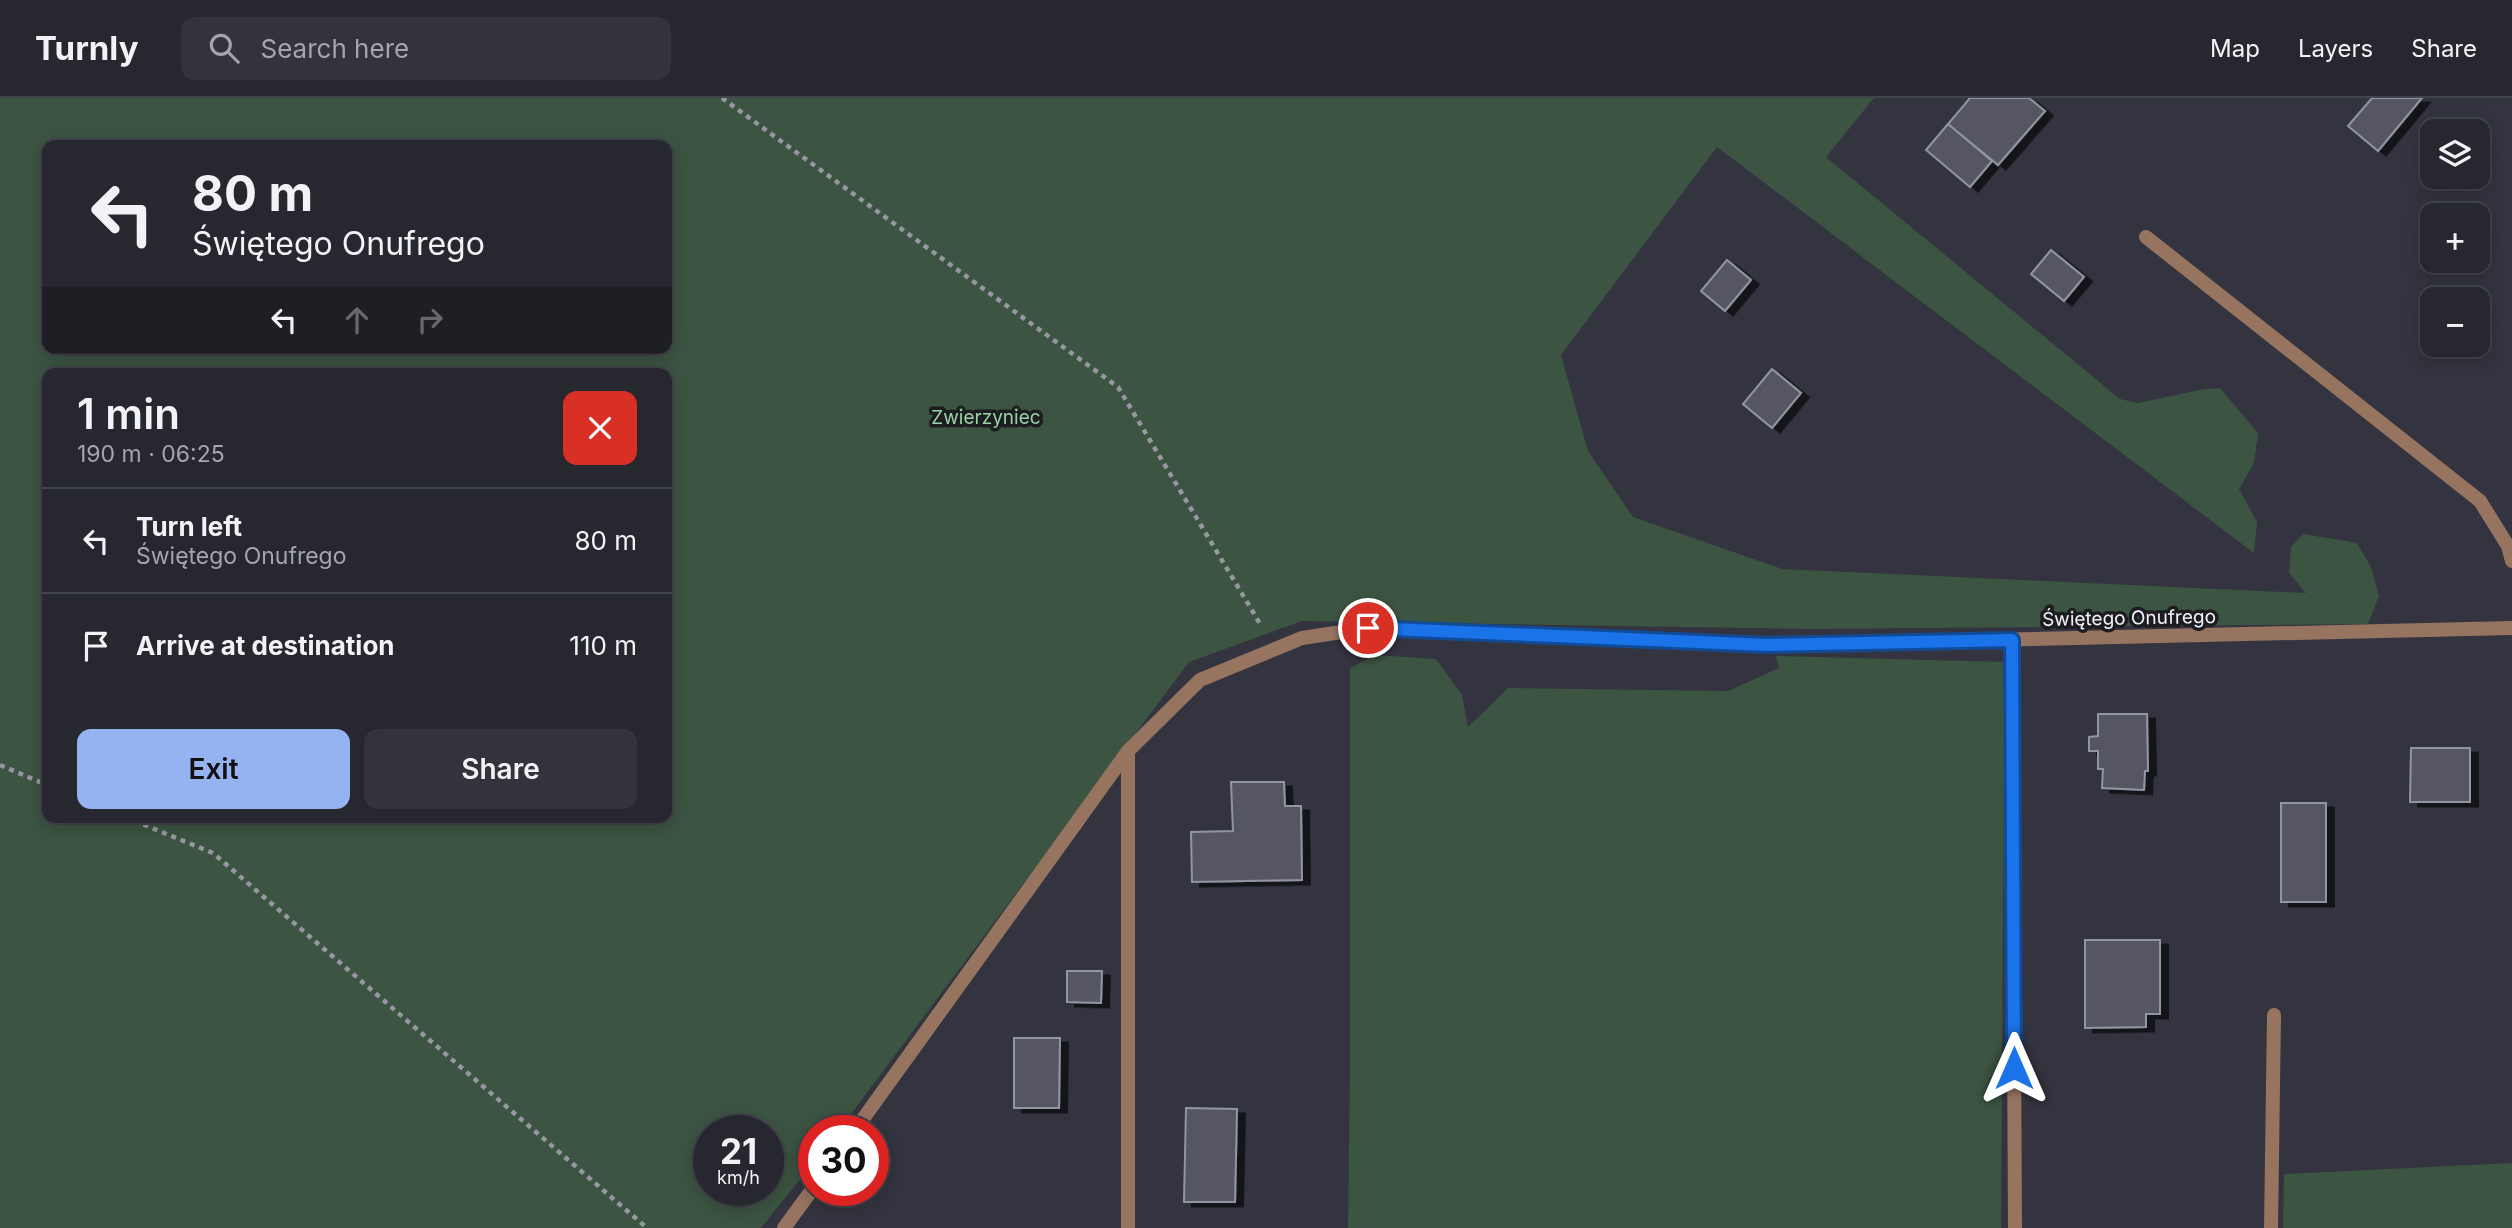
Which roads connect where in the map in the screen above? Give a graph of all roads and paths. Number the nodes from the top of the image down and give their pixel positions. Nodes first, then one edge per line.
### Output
1 (722, 98) edge
2 (2146, 237) dead end
3 (2512, 561) edge
4 (2512, 628) edge
5 (2012, 640) junction
6 (1275, 649) junction
7 (1128, 751) junction
8 (0, 765) edge
9 (42, 783) edge
10 (140, 823) edge
11 (2274, 1015) dead end
12 (866, 1115) edge
13 (800, 1206) edge
14 (647, 1228) edge
15 (784, 1228) edge
16 (1128, 1228) edge
17 (2015, 1228) edge
18 (2272, 1228) edge

1 - 6 path
2 - 3 street
4 - 5 street, Świętego Onufrego
5 - 6 street, Świętego Onufrego
5 - 17 street
6 - 7 street, Świętego Onufrego
7 - 12 street, Świętego Onufrego
7 - 16 street
8 - 9 path
10 - 14 path
11 - 18 street
13 - 15 street

